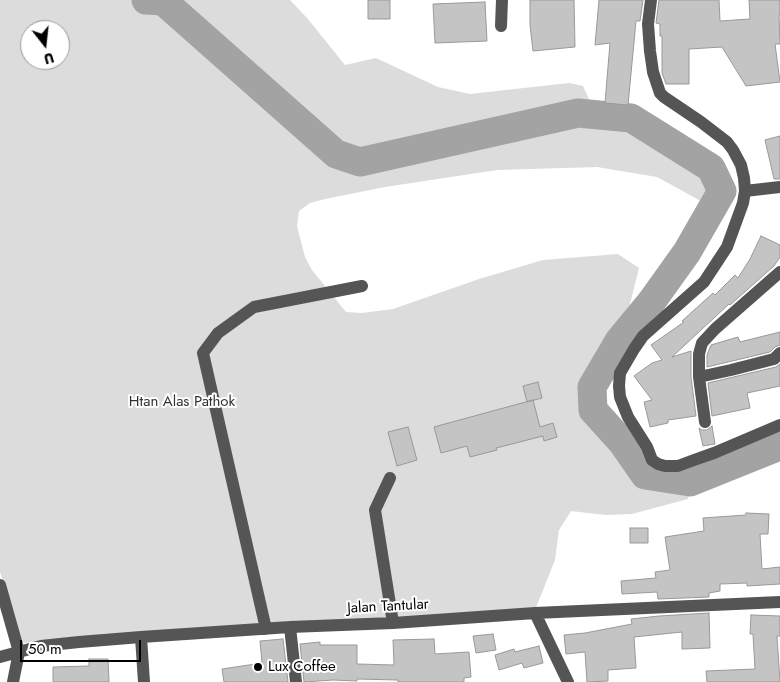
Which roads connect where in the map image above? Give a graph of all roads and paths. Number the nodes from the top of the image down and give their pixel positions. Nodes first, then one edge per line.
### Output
1 (502, 0) edge
2 (651, 0) edge
3 (501, 26) dead end
4 (780, 188) edge
5 (745, 191) junction
6 (780, 272) edge
7 (362, 286) dead end
8 (780, 353) edge
9 (700, 377) junction
10 (705, 422) dead end
11 (780, 425) edge
12 (390, 478) dead end
13 (0, 584) edge
14 (780, 602) edge
15 (535, 613) junction
16 (393, 623) junction
17 (290, 627) junction
18 (266, 629) junction
19 (141, 637) junction
20 (19, 652) junction
21 (0, 658) edge
22 (13, 682) edge
23 (144, 682) edge
24 (296, 682) edge
25 (568, 682) edge

1 - 3 street
2 - 5 street
4 - 5 street
5 - 11 street
6 - 9 street
7 - 18 street
8 - 9 street
9 - 10 street
12 - 16 street
13 - 20 street
14 - 15 street, Jalan Tantular
15 - 16 street, Jalan Tantular
15 - 25 street
16 - 17 street, Jalan Tantular
17 - 18 street, Jalan Tantular
17 - 24 street
18 - 19 street, Jalan Tantular
19 - 20 street, Jalan Tantular
19 - 23 street
20 - 21 street, Jalan Tantular
20 - 22 street

